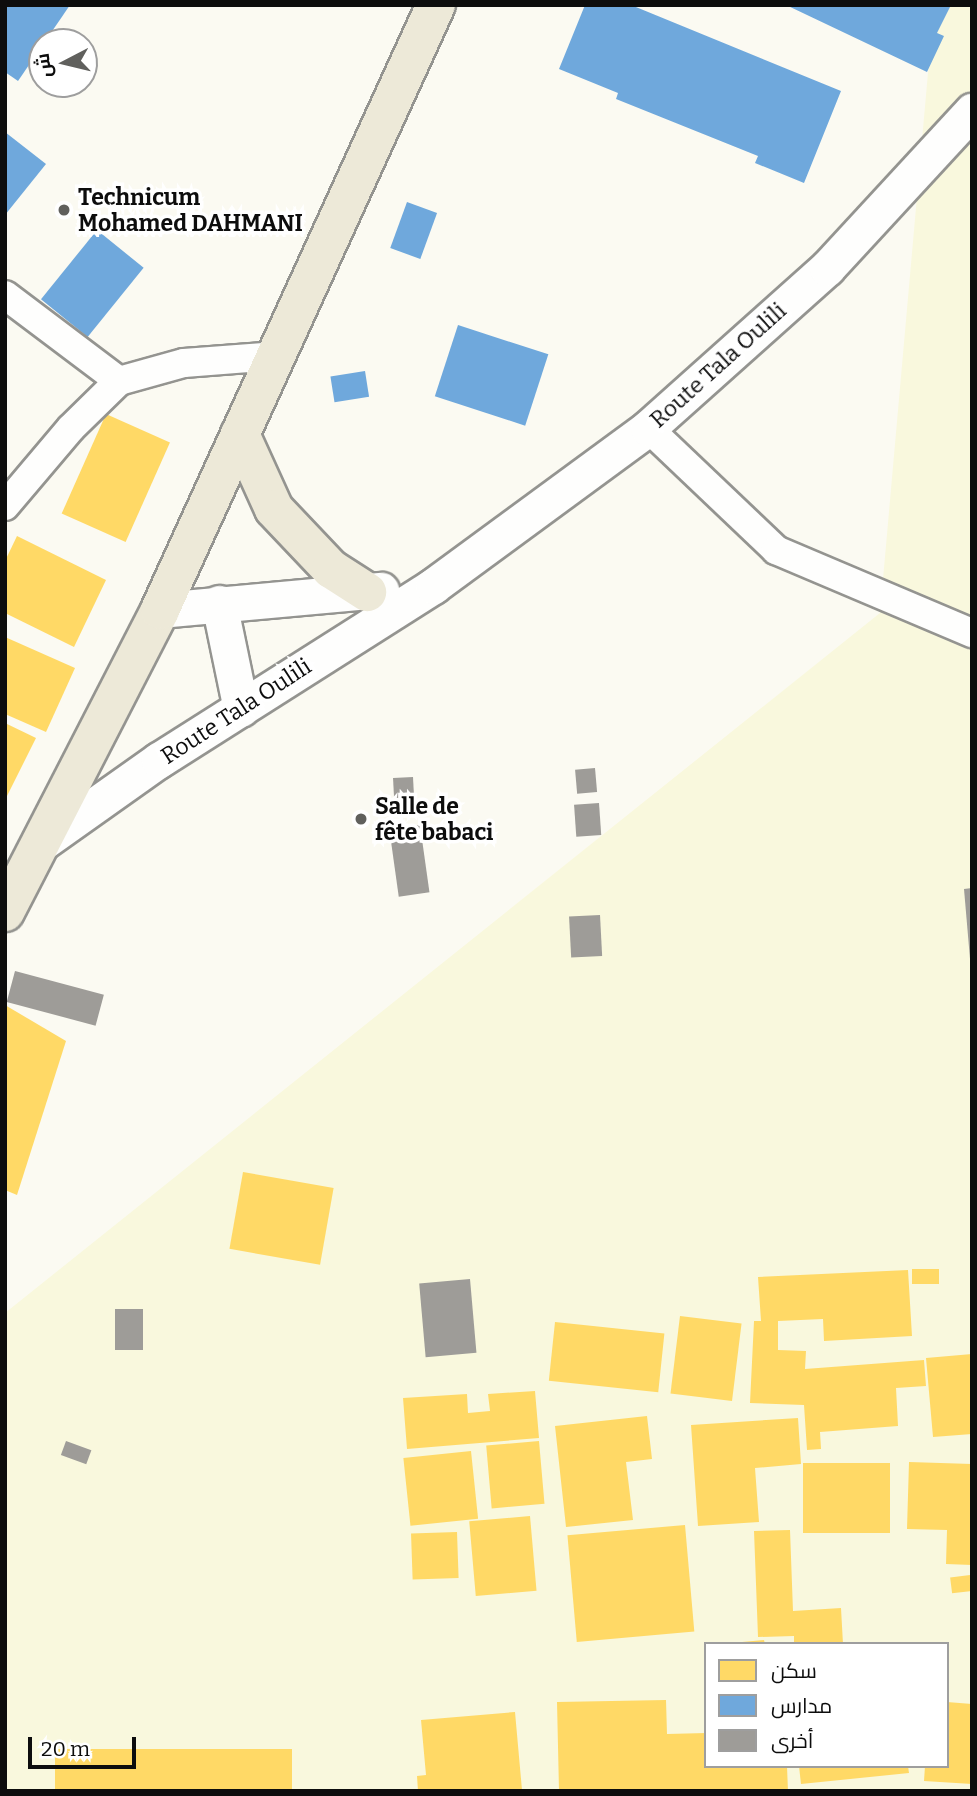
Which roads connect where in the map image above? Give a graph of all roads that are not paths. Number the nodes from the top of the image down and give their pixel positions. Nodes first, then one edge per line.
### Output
1 (436, 5) edge
2 (972, 111) edge
3 (5, 295) edge
4 (274, 356) junction
5 (119, 381) junction
6 (648, 428) junction
7 (240, 434) junction
8 (5, 506) edge
9 (433, 586) junction
10 (367, 592) junction
11 (219, 603) junction
12 (160, 610) junction
13 (972, 633) edge
14 (241, 709) junction
15 (43, 842) junction
16 (5, 912) edge

1 - 4 main road
2 - 6 street, Route Tala Oulili
3 - 5 street
4 - 5 street
4 - 7 main road
5 - 8 street
6 - 9 street, Route Tala Oulili
6 - 13 street
7 - 10 main road
7 - 12 main road
9 - 10 street
9 - 14 street, Route Tala Oulili
10 - 11 street
11 - 12 street
11 - 14 street
12 - 15 main road
14 - 15 street, Route Tala Oulili
15 - 16 main road

